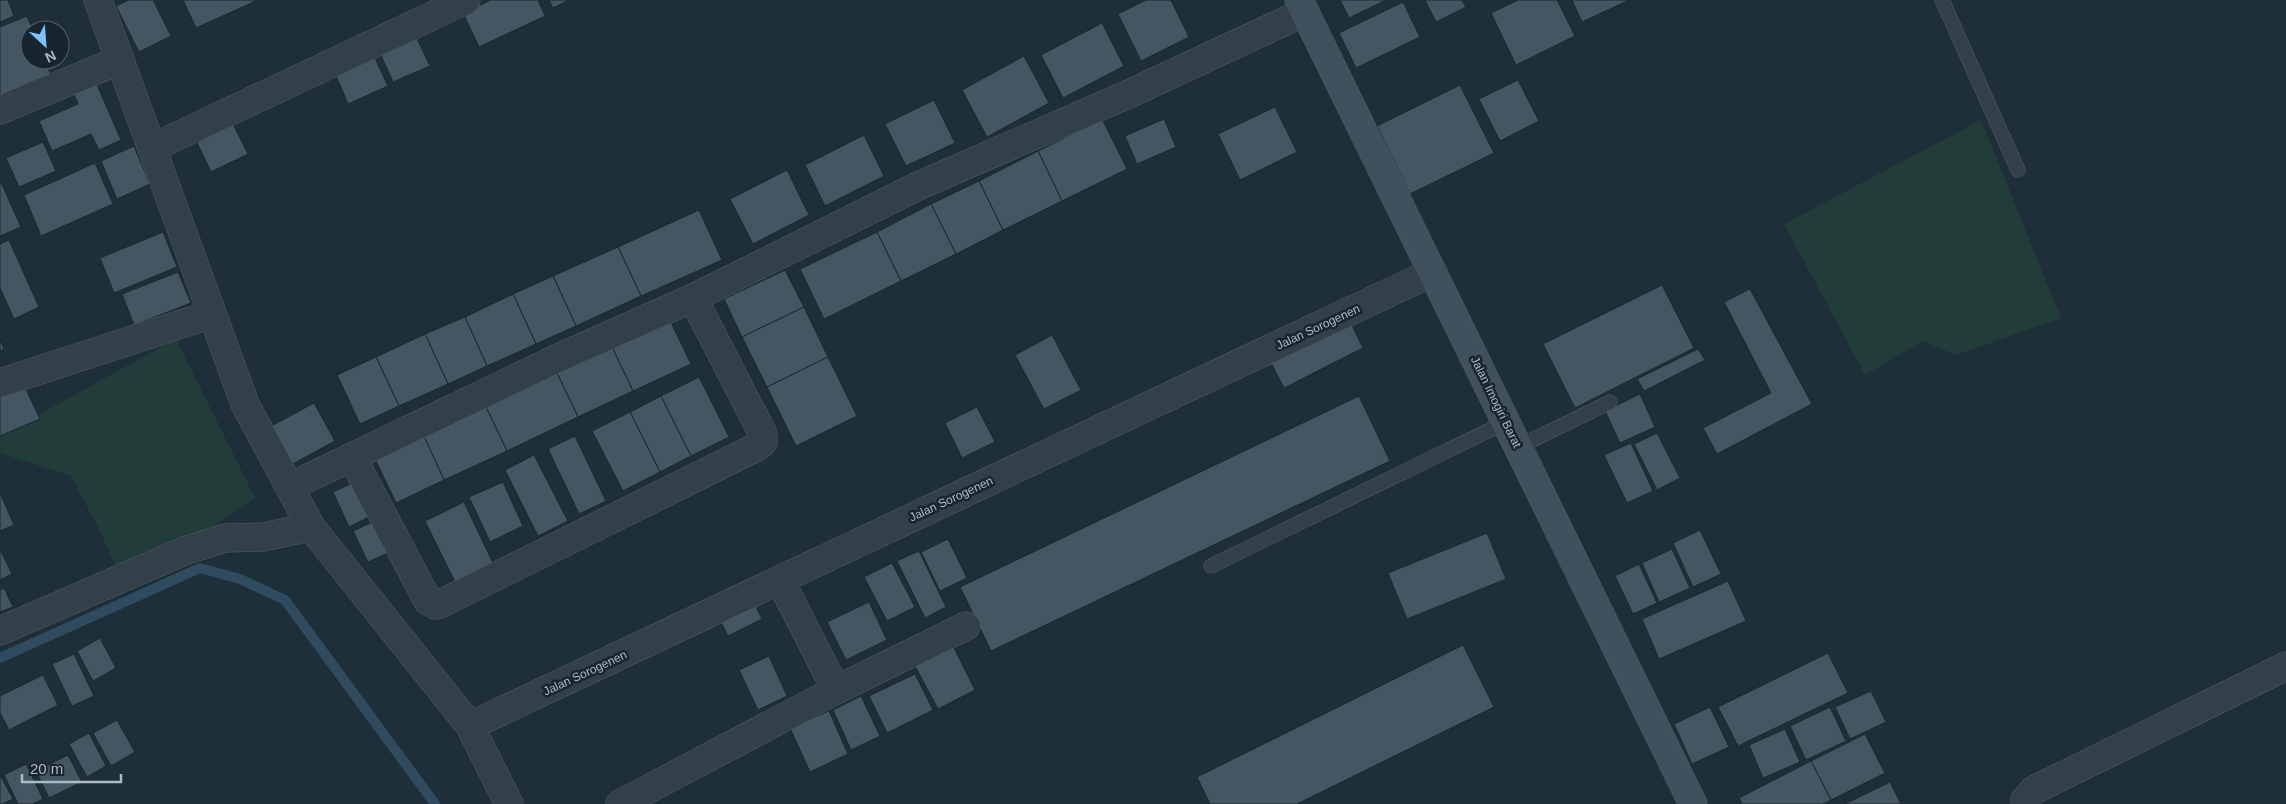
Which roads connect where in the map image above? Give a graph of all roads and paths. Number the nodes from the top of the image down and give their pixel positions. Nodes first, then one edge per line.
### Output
1 (98, 0) edge
2 (466, 0) edge
3 (1942, 0) edge
4 (1302, 6) edge
5 (120, 60) junction
6 (0, 110) edge
7 (152, 148) junction
8 (2018, 170) dead end
9 (1433, 272) junction
10 (694, 298) junction
11 (212, 314) junction
12 (0, 383) edge
13 (1610, 402) dead end
14 (1506, 422) junction
15 (1518, 447) junction
16 (352, 457) junction
17 (306, 479) dead end
18 (311, 527) junction
19 (1211, 566) dead end
20 (780, 580) junction
21 (966, 626) dead end
22 (0, 631) edge
23 (2286, 666) edge
24 (836, 690) junction
25 (470, 726) junction
26 (509, 804) edge
27 (620, 804) edge
28 (1693, 804) edge
29 (2025, 804) edge

1 - 5 street
2 - 7 street
3 - 8 lane
4 - 9 main road, Jalan Imogiri Barat
4 - 10 street
5 - 6 street
5 - 7 street
7 - 11 street
9 - 14 main road, Jalan Imogiri Barat
9 - 20 street, Jalan Sorogenen
10 - 16 street
10 - 16 street
11 - 12 street
11 - 18 street
13 - 15 lane
14 - 15 main road, Jalan Imogiri Barat
14 - 19 lane
15 - 28 main road, Jalan Imogiri Barat
16 - 17 street
18 - 22 street
18 - 25 street
20 - 24 street
20 - 25 street, Jalan Sorogenen
21 - 24 street
23 - 29 street
24 - 27 street
25 - 26 street

